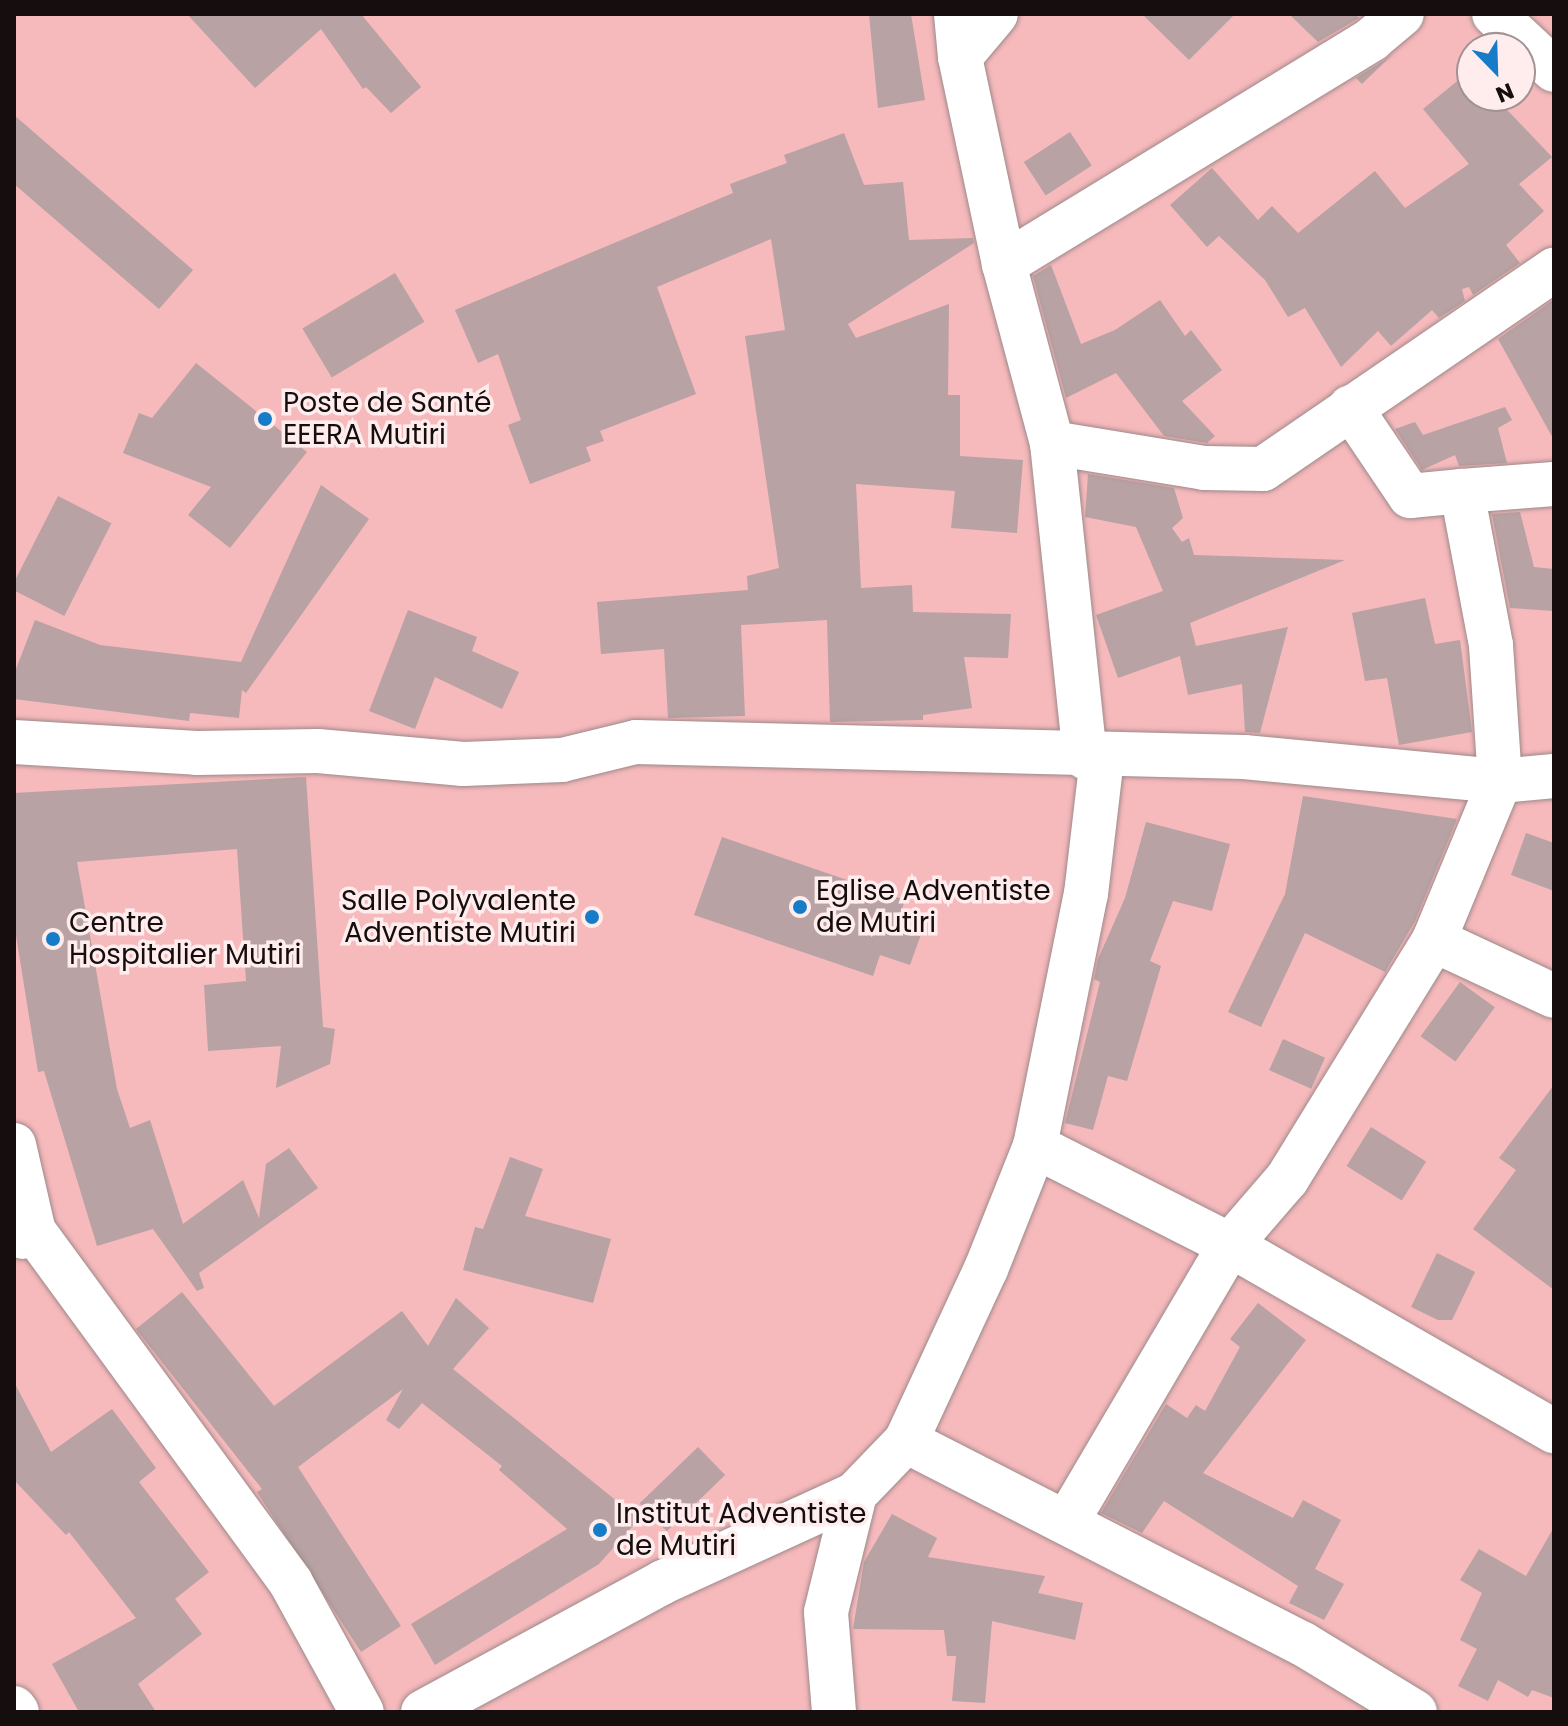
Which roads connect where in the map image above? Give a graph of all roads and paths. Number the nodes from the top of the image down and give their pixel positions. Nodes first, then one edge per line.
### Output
1 (956, 14) edge
2 (996, 14) edge
3 (1402, 14) edge
4 (1494, 14) edge
5 (960, 57) junction
6 (1554, 70) edge
7 (1004, 264) junction
8 (1554, 270) edge
9 (1350, 407) junction
10 (1052, 443) junction
11 (1554, 484) edge
12 (1462, 491) junction
13 (14, 742) edge
14 (1093, 757) junction
15 (1554, 776) edge
16 (1500, 781) junction
17 (1434, 940) junction
18 (1554, 996) edge
19 (14, 1145) edge
20 (1035, 1146) junction
21 (21, 1226) edge
22 (1230, 1245) junction
23 (1554, 1431) edge
24 (906, 1441) junction
25 (855, 1494) junction
26 (1068, 1520) junction
27 (362, 1712) edge
28 (423, 1712) edge
29 (834, 1712) edge
30 (1415, 1712) edge

1 - 5 street
2 - 5 street
3 - 7 street
4 - 6 street
5 - 7 street
7 - 10 street
8 - 9 street
9 - 10 street
9 - 12 street
10 - 14 street
11 - 12 street
12 - 16 street
13 - 14 street
14 - 16 street
14 - 20 street
15 - 16 street
16 - 17 street
17 - 18 street
17 - 22 street
19 - 21 street
20 - 22 street
20 - 24 street
21 - 27 street
22 - 23 street
22 - 26 street
24 - 25 street
24 - 26 street
25 - 28 street
25 - 29 street
26 - 30 street

